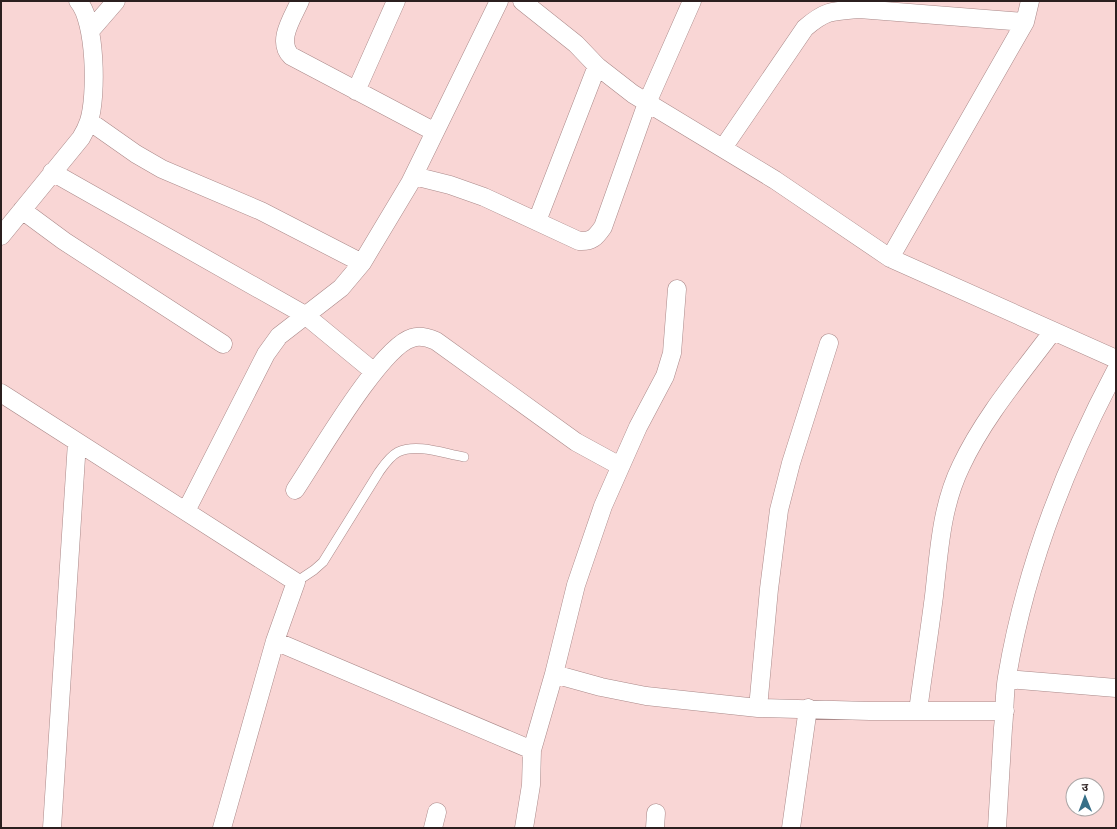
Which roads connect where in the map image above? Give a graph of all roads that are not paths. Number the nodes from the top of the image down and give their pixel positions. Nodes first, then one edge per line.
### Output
1 (78, 1) edge
2 (116, 1) edge
3 (300, 1) edge
4 (396, 1) edge
5 (499, 1) edge
6 (522, 1) edge
7 (692, 1) edge
8 (1030, 1) edge
9 (1025, 22) junction
10 (90, 31) junction
11 (597, 66) junction
12 (356, 91) junction
13 (647, 102) junction
14 (89, 121) junction
15 (435, 132) junction
16 (723, 148) junction
17 (52, 172) junction
18 (414, 176) junction
19 (22, 210) junction
20 (537, 221) junction
21 (1, 236) edge
22 (890, 258) junction
23 (362, 263) junction
24 (677, 289) dead end
25 (305, 315) junction
26 (1053, 331) junction
27 (829, 343) dead end
28 (223, 344) dead end
29 (1116, 359) edge
30 (1116, 370) edge
31 (373, 371) junction
32 (1, 393) edge
33 (77, 442) junction
34 (464, 457) dead end
35 (620, 466) junction
36 (295, 490) dead end
37 (186, 512) junction
38 (296, 582) junction
39 (275, 641) junction
40 (554, 674) junction
41 (1007, 679) junction
42 (1116, 688) edge
43 (758, 708) junction
44 (808, 708) junction
45 (918, 711) junction
46 (1004, 711) junction
47 (532, 750) junction
48 (52, 828) edge
49 (222, 828) edge
50 (524, 828) edge
51 (791, 828) edge
52 (997, 828) edge

1 - 10 street
2 - 10 street
3 - 12 street
4 - 12 street
5 - 15 street
6 - 11 street
7 - 13 street
8 - 9 street
9 - 16 street
9 - 22 street
10 - 14 street
11 - 13 street
11 - 20 street
12 - 15 street
13 - 16 street
13 - 20 street
14 - 17 street
14 - 23 street
15 - 18 street
16 - 22 street
17 - 19 street
17 - 25 street
18 - 20 street
18 - 23 street
19 - 21 street
19 - 28 street
22 - 26 street
23 - 25 street
24 - 35 street
25 - 31 street
25 - 37 street
26 - 29 street
26 - 45 street
27 - 43 street
30 - 41 street
31 - 35 street
31 - 36 street
32 - 33 street
33 - 37 street
33 - 48 street
34 - 38 lane
35 - 40 street
37 - 38 street
38 - 39 street
39 - 47 street
39 - 49 street
40 - 43 street
40 - 47 street
41 - 42 street
41 - 46 street
43 - 44 street
44 - 45 street
44 - 51 street
45 - 46 street
46 - 52 street
47 - 50 street

